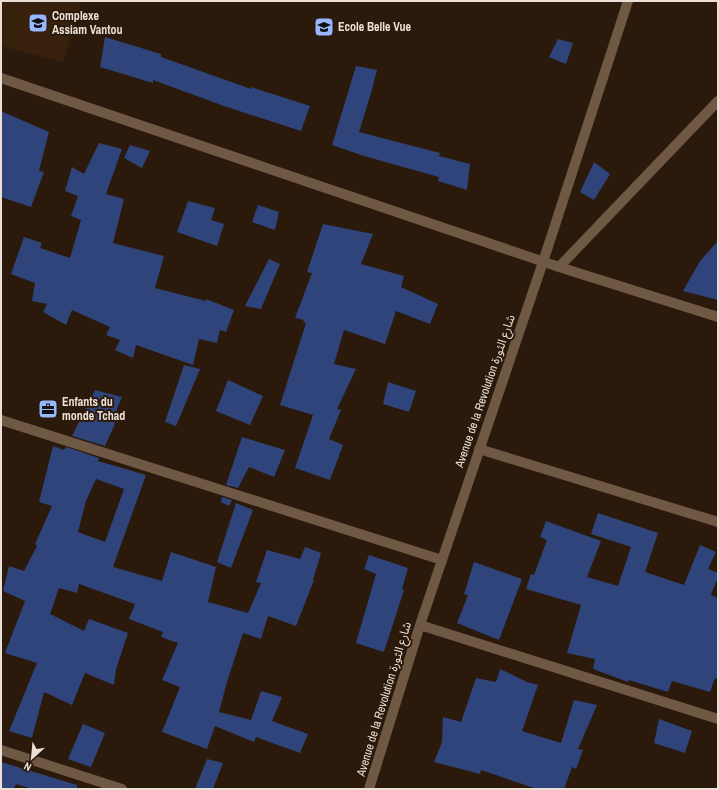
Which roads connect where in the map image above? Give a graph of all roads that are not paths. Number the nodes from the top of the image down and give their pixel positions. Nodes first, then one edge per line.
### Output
1 (628, 1) edge
2 (1, 78) edge
3 (718, 102) edge
4 (543, 262) junction
5 (559, 267) junction
6 (718, 317) edge
7 (1, 420) edge
8 (479, 449) junction
9 (718, 522) edge
10 (442, 560) junction
11 (420, 625) junction
12 (718, 719) edge
13 (1, 750) edge
14 (122, 789) edge
15 (369, 789) edge

1 - 4 street, Avenue de la Revolution شارع الثورة
2 - 4 street
3 - 5 street
4 - 5 street
4 - 8 street, Avenue de la Revolution شارع الثورة
5 - 6 street
7 - 10 street
8 - 9 street
8 - 10 street, Avenue de la Revolution شارع الثورة
10 - 11 street, Avenue de la Revolution شارع الثورة
11 - 12 street
11 - 15 street, Avenue de la Revolution شارع الثورة
13 - 14 street

